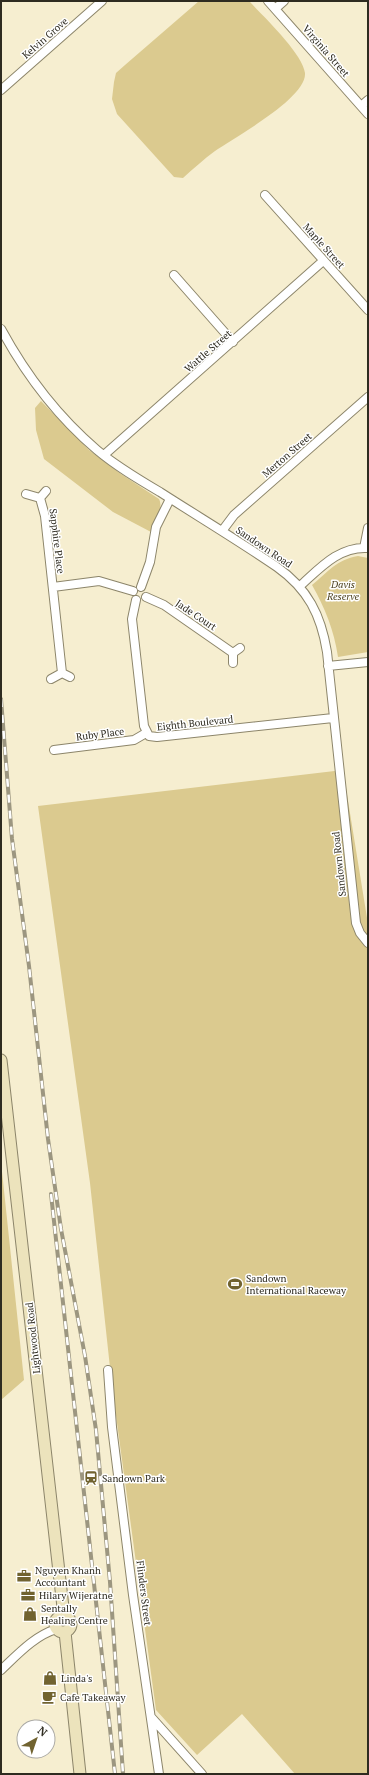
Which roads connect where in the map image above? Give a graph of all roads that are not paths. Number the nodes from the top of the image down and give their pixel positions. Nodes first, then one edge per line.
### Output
1 (102, 1) edge
2 (268, 1) edge
3 (284, 1) edge
4 (275, 9) junction
5 (1, 90) edge
6 (368, 100) edge
7 (361, 106) junction
8 (368, 114) edge
9 (265, 195) dead end
10 (323, 261) junction
11 (174, 276) dead end
12 (368, 310) edge
13 (1, 329) edge
14 (233, 342) junction
15 (368, 397) edge
16 (104, 455) junction
17 (46, 491) dead end
18 (26, 494) dead end
19 (40, 498) junction
20 (170, 499) junction
21 (368, 528) edge
22 (222, 531) junction
23 (366, 548) edge
24 (300, 586) junction
25 (53, 587) junction
26 (141, 587) junction
27 (133, 591) junction
28 (146, 597) junction
29 (136, 600) junction
30 (368, 662) edge
31 (233, 663) dead end
32 (328, 666) junction
33 (62, 673) junction
34 (70, 676) dead end
35 (51, 679) dead end
36 (334, 718) junction
37 (146, 733) junction
38 (54, 750) dead end
39 (368, 943) edge
40 (1, 1060) edge
41 (108, 1370) dead end
42 (61, 1630) junction
43 (1, 1670) edge
44 (151, 1717) junction
45 (80, 1774) edge
46 (159, 1774) edge
47 (202, 1774) edge

1 - 5 street, Kelvin Grove
2 - 4 street, Virginia Street
3 - 4 street
4 - 7 street, Virginia Street
6 - 7 street
7 - 8 street, Virginia Street
9 - 10 street, Maple Street
10 - 12 street, Maple Street
10 - 14 street, Wattle Street
11 - 14 street
13 - 16 street, Sandown Road
14 - 16 street, Wattle Street
15 - 22 street, Merton Street
16 - 20 street, Sandown Road
17 - 19 street, Sapphire Place
18 - 19 street, Sapphire Place
19 - 25 street, Sapphire Place
20 - 22 street, Sandown Road
20 - 26 street
21 - 23 street
22 - 24 street, Sandown Road
23 - 24 street
24 - 32 street, Sandown Road
25 - 27 street, Sapphire Place
25 - 33 street, Sapphire Place
26 - 27 street
26 - 28 street
27 - 29 street
28 - 29 street
28 - 31 street, Jade Court
29 - 37 street, Eighth Boulevard
30 - 32 street
32 - 36 street, Sandown Road
33 - 34 street
33 - 35 street
36 - 37 street, Eighth Boulevard
36 - 39 street, Sandown Road
37 - 38 street, Ruby Place
40 - 42 main road, Lightwood Road
41 - 44 street, Flinders Street
42 - 43 street
42 - 45 main road
44 - 46 street, Flinders Street
44 - 47 street

